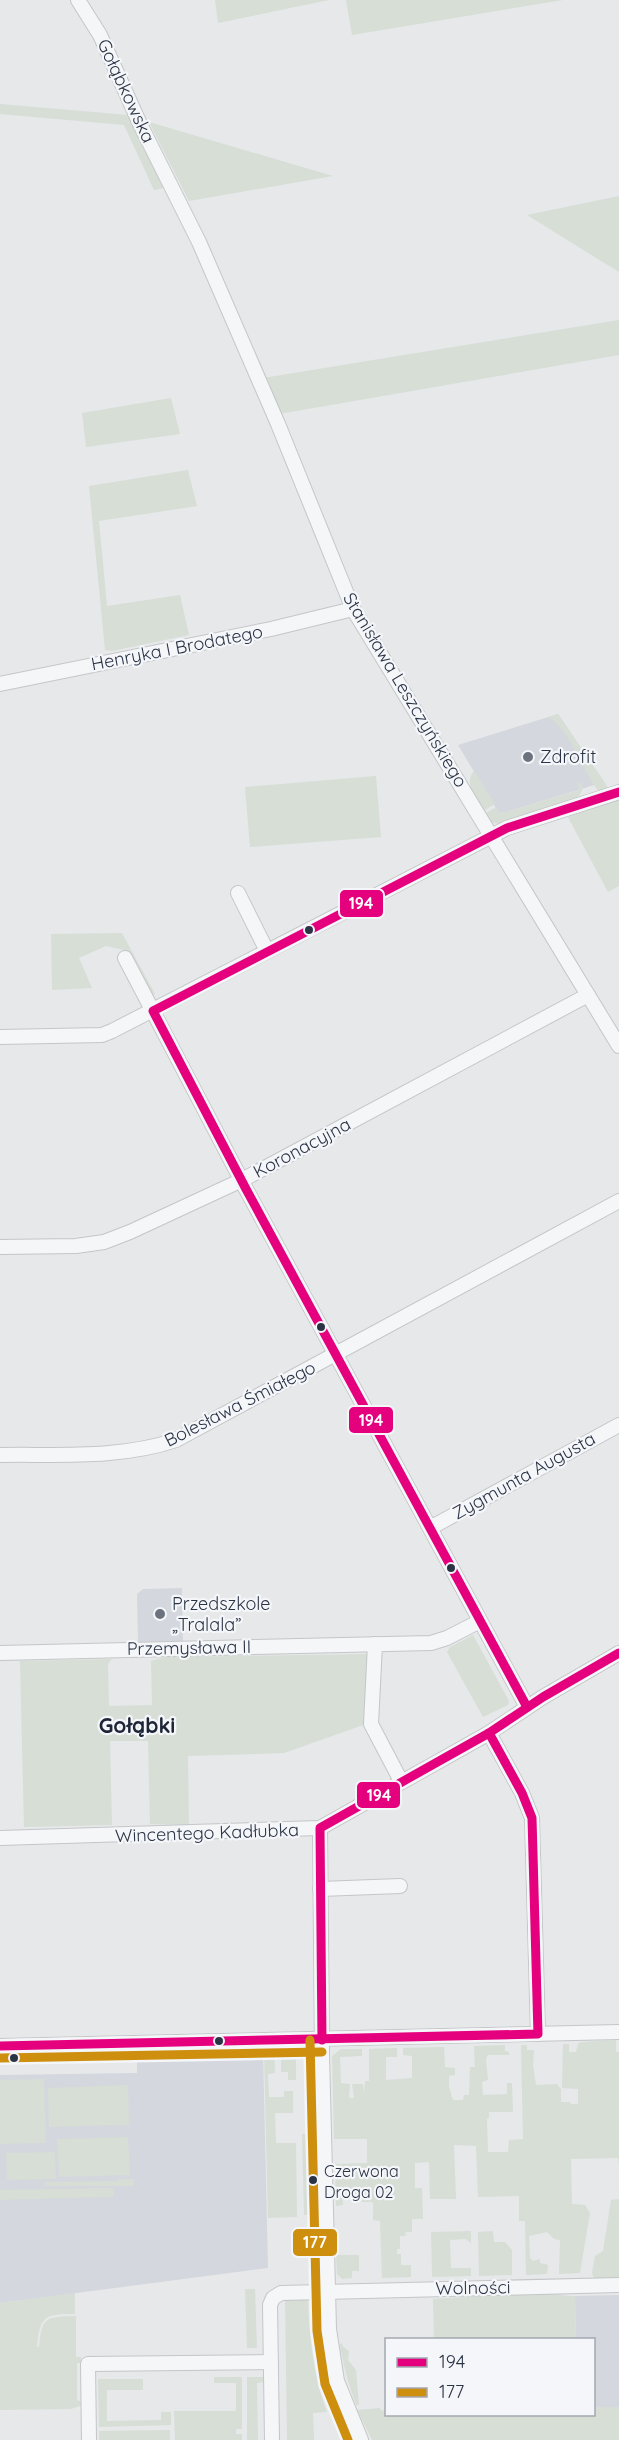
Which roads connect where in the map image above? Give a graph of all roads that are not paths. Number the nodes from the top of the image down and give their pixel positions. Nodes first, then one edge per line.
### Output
1 (78, 0) edge
2 (170, 184) joint
3 (353, 609) junction
4 (0, 684) edge
5 (619, 792) edge
6 (493, 836) junction
7 (238, 893) dead end
8 (267, 951) junction
9 (125, 958) dead end
10 (588, 994) junction
11 (153, 1011) junction
12 (0, 1037) edge
13 (619, 1046) edge
14 (242, 1180) junction
15 (619, 1201) edge
16 (0, 1247) edge
17 (335, 1354) junction
18 (619, 1425) edge
19 (0, 1455) edge
20 (430, 1528) junction
21 (480, 1621) junction
22 (375, 1644) junction
23 (0, 1653) edge
24 (619, 1653) edge
25 (527, 1707) junction
26 (489, 1733) junction
27 (402, 1781) junction
28 (320, 1828) junction
29 (0, 1838) edge
30 (400, 1886) dead end
31 (320, 1888) junction
32 (619, 2032) edge
33 (537, 2034) junction
34 (322, 2040) junction
35 (0, 2046) edge
36 (619, 2285) edge
37 (327, 2290) junction
38 (271, 2362) junction
39 (89, 2440) edge
40 (272, 2440) edge
41 (361, 2440) edge

1 - 2 street, Gołąbkowska
2 - 3 street, Stanisława Leszczyńskiego
3 - 4 street, Henryka I Brodatego
3 - 6 street, Stanisława Leszczyńskiego
5 - 6 street
6 - 8 street
6 - 10 street, Stanisława Leszczyńskiego
7 - 8 street
8 - 11 street
9 - 11 street
10 - 13 street, Stanisława Leszczyńskiego
10 - 14 street, Koronacyjna
11 - 12 street
11 - 14 street
14 - 16 street, Koronacyjna
14 - 17 street
15 - 17 street, Bolesława Śmiałego
17 - 19 street, Bolesława Śmiałego
17 - 20 street
18 - 20 street, Zygmunta Augusta
20 - 21 street
21 - 22 street, Przemysława II
21 - 25 street
22 - 23 street, Przemysława II
22 - 27 street
24 - 25 street, Wincentego Kadłubka
25 - 26 street, Wincentego Kadłubka
26 - 27 street, Wincentego Kadłubka
26 - 33 street
27 - 28 street, Wincentego Kadłubka
28 - 29 street, Wincentego Kadłubka
28 - 31 street
30 - 31 street
31 - 34 street
32 - 33 street
33 - 34 street
34 - 35 street
34 - 37 street
36 - 37 street, Wolności
37 - 38 street, Wolności
37 - 41 street
38 - 39 street
38 - 40 street

